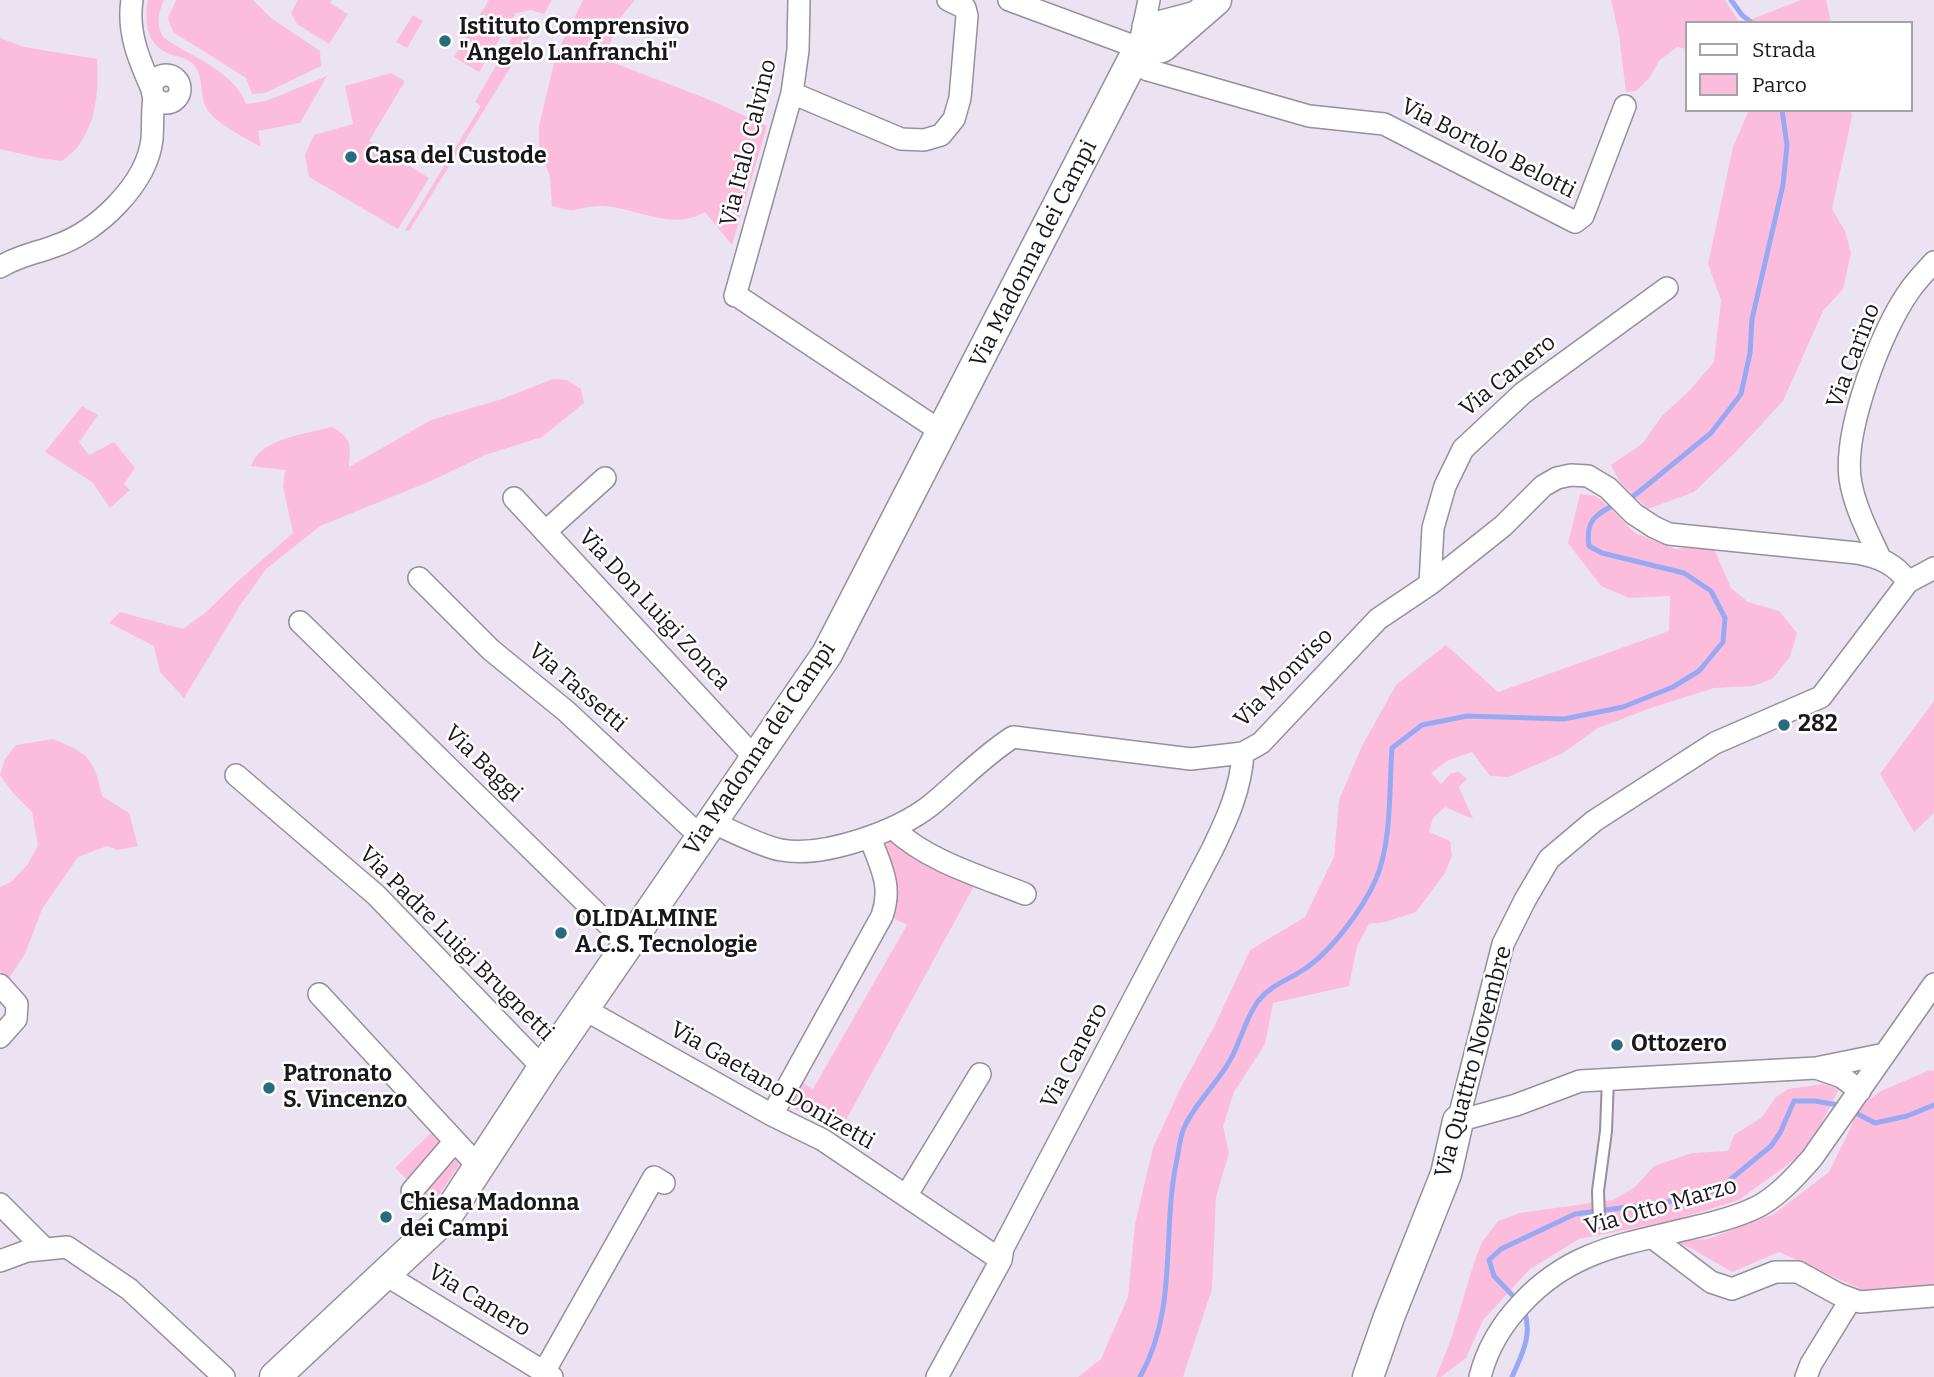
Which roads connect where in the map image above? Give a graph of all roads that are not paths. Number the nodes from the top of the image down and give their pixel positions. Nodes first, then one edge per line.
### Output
1 (132, 0) edge
2 (799, 0) edge
3 (948, 0) edge
4 (1009, 0) edge
5 (1149, 0) edge
6 (1210, 5) edge
7 (1138, 45) junction
8 (792, 93) junction
9 (1625, 106) dead end
10 (1934, 262) edge
11 (0, 267) edge
12 (1667, 288) dead end
13 (942, 432) junction
14 (605, 478) dead end
15 (514, 498) dead end
16 (545, 532) junction
17 (1880, 558) junction
18 (1934, 568) edge
19 (419, 579) dead end
20 (1908, 582) junction
21 (1430, 584) junction
22 (300, 622) dead end
23 (1243, 753) junction
24 (755, 758) junction
25 (236, 775) dead end
26 (707, 829) junction
27 (894, 829) junction
28 (870, 837) junction
29 (1025, 894) dead end
30 (628, 944) junction
31 (1934, 984) edge
32 (0, 985) edge
33 (319, 994) dead end
34 (584, 1009) junction
35 (0, 1037) edge
36 (1885, 1054) junction
37 (543, 1068) junction
38 (1816, 1068) junction
39 (980, 1074) dead end
40 (1608, 1079) junction
41 (1859, 1093) junction
42 (772, 1115) junction
43 (1458, 1121) junction
44 (455, 1141) junction
45 (479, 1167) junction
46 (664, 1183) dead end
47 (412, 1191) dead end
48 (906, 1196) junction
49 (0, 1205) edge
50 (1600, 1222) dead end
51 (1653, 1238) junction
52 (45, 1249) junction
53 (1001, 1260) junction
54 (0, 1261) edge
55 (386, 1275) junction
56 (1934, 1296) edge
57 (1851, 1299) junction
58 (548, 1375) edge
59 (224, 1377) edge
60 (275, 1377) edge
61 (937, 1377) edge
62 (1368, 1377) edge
63 (1480, 1377) edge
64 (1806, 1377) edge

1 - 11 street
2 - 8 street, Via Italo Calvino
3 - 8 street
4 - 7 street
5 - 7 street
6 - 7 street
7 - 9 street, Via Bortolo Belotti
7 - 13 street, Via Madonna dei Campi
8 - 13 street, Via Italo Calvino
10 - 17 street, Via Carino
12 - 21 street, Via Canero
13 - 24 street, Via Madonna dei Campi
14 - 16 street
15 - 16 street, Via Don Luigi Zonca
16 - 24 street, Via Don Luigi Zonca
17 - 20 street
17 - 21 street, Via Monviso
18 - 20 street, Via Quattro Novembre
19 - 26 street, Via Tassetti
20 - 43 street, Via Quattro Novembre
21 - 23 street, Via Monviso
22 - 30 street, Via Baggi
23 - 27 street, Via Monviso
23 - 53 street, Via Canero
24 - 26 street, Via Madonna dei Campi
25 - 37 street, Via Padre Luigi Brugnetti
26 - 28 street, Via Monviso
26 - 30 street, Via Madonna dei Campi
27 - 28 street, Via Monviso
27 - 29 street
28 - 42 street
30 - 34 street, Via Madonna dei Campi
31 - 36 street, Via Otto Marzo
32 - 35 street
33 - 44 street
34 - 37 street, Via Madonna dei Campi
34 - 42 street, Via Gaetano Donizetti
36 - 38 street
36 - 41 street, Via Otto Marzo
37 - 45 street, Via Madonna dei Campi
38 - 40 street
38 - 41 street
39 - 48 street
40 - 43 street
40 - 50 lane
41 - 51 street, Via Otto Marzo
42 - 48 street, Via Gaetano Donizetti
43 - 62 street, Via Quattro Novembre
44 - 45 street
44 - 47 street
45 - 55 street, Via Madonna dei Campi
46 - 58 street, Via Canero
48 - 53 street, Via Gaetano Donizetti
49 - 52 street
51 - 57 street
51 - 63 street, Via Otto Marzo
52 - 54 street
52 - 59 street
53 - 61 street, Via Canero
55 - 58 street, Via Canero
55 - 60 street, Via Madonna dei Campi
56 - 57 street
57 - 64 street

